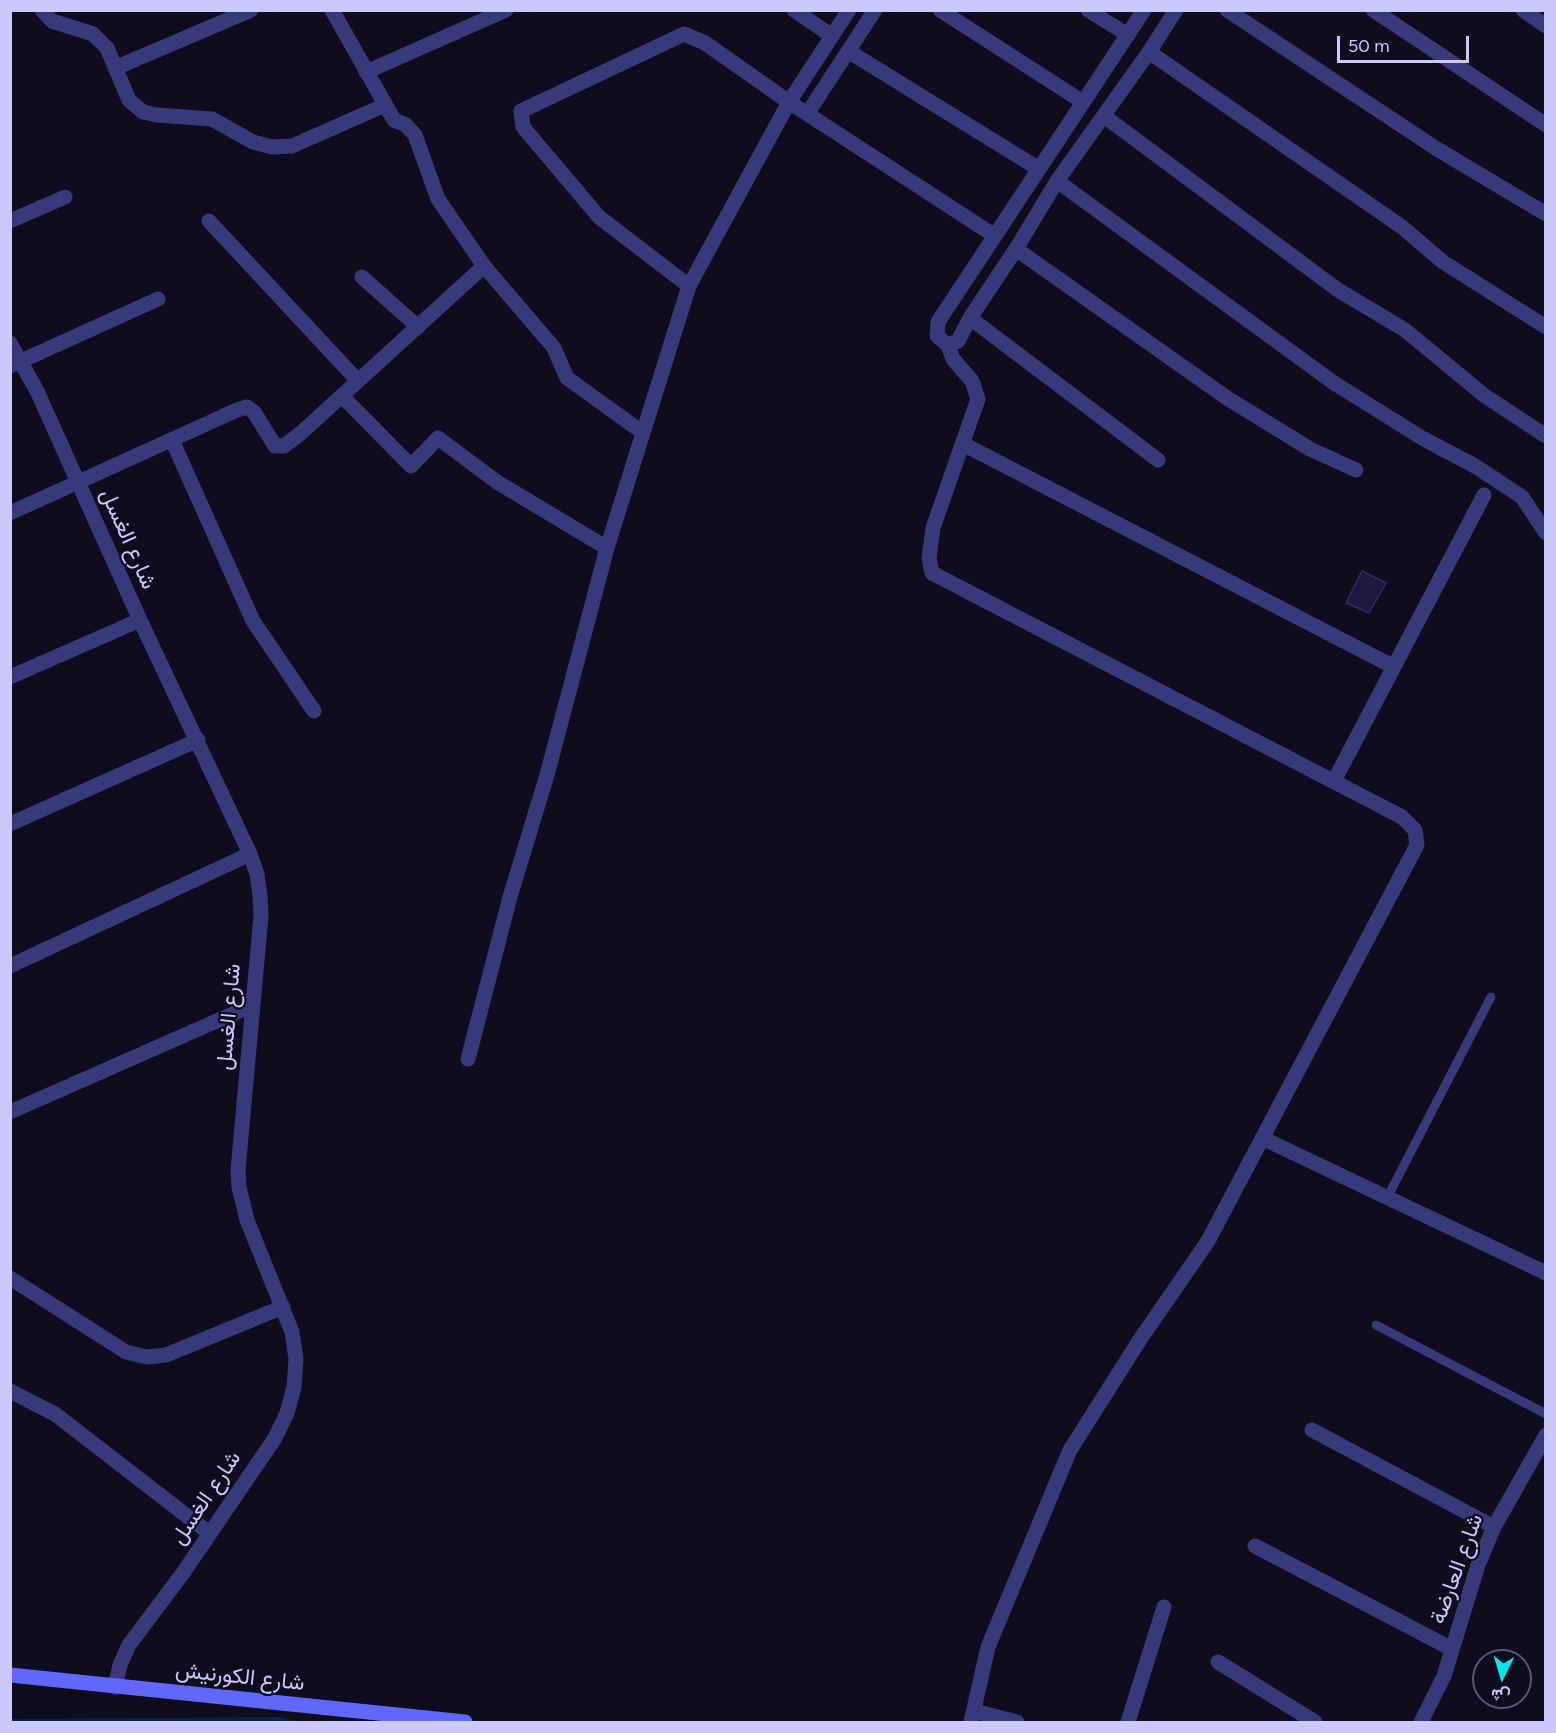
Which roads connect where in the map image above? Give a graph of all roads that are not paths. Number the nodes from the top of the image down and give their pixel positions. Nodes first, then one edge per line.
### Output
1 (42, 10) edge
2 (251, 10) edge
3 (332, 10) edge
4 (506, 10) edge
5 (794, 10) edge
6 (849, 10) edge
7 (875, 10) edge
8 (940, 10) edge
9 (1088, 10) edge
10 (1144, 10) edge
11 (1176, 10) edge
12 (1227, 10) edge
13 (1372, 10) edge
14 (1523, 10) edge
15 (1545, 26) edge
16 (1128, 35) junction
17 (832, 36) junction
18 (848, 51) junction
19 (1149, 52) junction
20 (116, 68) junction
21 (366, 72) junction
22 (789, 102) junction
23 (1083, 102) junction
24 (385, 105) junction
25 (807, 114) junction
26 (1104, 116) junction
27 (1545, 125) edge
28 (1039, 169) junction
29 (1057, 181) junction
30 (65, 196) dead end
31 (1545, 214) edge
32 (10, 221) edge
33 (209, 221) dead end
34 (995, 236) junction
35 (1016, 249) junction
36 (484, 266) junction
37 (362, 277) dead end
38 (689, 286) junction
39 (158, 299) dead end
40 (970, 318) junction
41 (418, 327) junction
42 (1545, 327) edge
43 (10, 343) edge
44 (948, 345) junction
45 (15, 364) edge
46 (358, 381) junction
47 (342, 396) junction
48 (642, 432) junction
49 (1545, 436) edge
50 (172, 440) junction
51 (963, 444) junction
52 (1158, 460) dead end
53 (1356, 470) dead end
54 (78, 483) junction
55 (1484, 495) dead end
56 (10, 513) edge
57 (1545, 533) edge
58 (607, 548) junction
59 (140, 620) junction
60 (1394, 667) junction
61 (10, 677) edge
62 (314, 711) dead end
63 (198, 740) junction
64 (1334, 781) junction
65 (10, 824) edge
66 (250, 854) junction
67 (10, 966) edge
68 (1491, 997) dead end
69 (253, 1005) junction
70 (468, 1059) dead end
71 (10, 1112) edge
72 (1263, 1138) junction
73 (1387, 1198) junction
74 (1545, 1273) edge
75 (10, 1278) edge
76 (283, 1307) junction
77 (1376, 1325) dead end
78 (10, 1391) edge
79 (1545, 1414) edge
80 (1312, 1430) dead end
81 (1545, 1436) edge
82 (1494, 1527) junction
83 (209, 1533) junction
84 (1255, 1546) dead end
85 (1164, 1607) dead end
86 (1452, 1649) junction
87 (1218, 1662) dead end
88 (10, 1675) edge
89 (115, 1687) junction
90 (973, 1717) edge
91 (465, 1722) edge
92 (1017, 1722) edge
93 (1128, 1722) edge
94 (1315, 1722) edge
95 (1421, 1722) edge

1 - 20 street
2 - 20 street
3 - 21 street
4 - 21 street
5 - 17 street
6 - 17 street
7 - 18 street
8 - 23 street
9 - 16 street
10 - 16 street
11 - 19 street
12 - 31 street
13 - 27 street
14 - 15 street
16 - 23 street
17 - 22 street
18 - 25 street
18 - 28 street
19 - 26 street
19 - 42 street
20 - 24 street
21 - 24 street
22 - 25 street
22 - 38 street
22 - 38 street
23 - 28 street
24 - 36 street
25 - 34 street
26 - 29 street
26 - 49 street
28 - 34 street
29 - 35 street
29 - 57 street
30 - 32 street
33 - 46 street
34 - 44 street
35 - 40 street
35 - 53 street
36 - 41 street
36 - 48 street
37 - 41 street
38 - 48 street
39 - 45 street
40 - 44 street
40 - 52 street
41 - 46 street
43 - 45 street, شارع الغسل
44 - 51 street
45 - 54 street, شارع الغسل
46 - 47 street
47 - 50 street
47 - 58 street
48 - 58 street
50 - 54 street
50 - 62 street
51 - 60 street
51 - 64 street
54 - 56 street
54 - 59 street, شارع الغسل
55 - 60 street
58 - 70 street
59 - 61 street
59 - 63 street, شارع الغسل
60 - 64 street
63 - 65 street
63 - 66 street, شارع الغسل
64 - 72 street
66 - 67 street
66 - 69 street, شارع الغسل
68 - 73 lane
69 - 71 street
69 - 76 street, شارع الغسل
72 - 73 street
72 - 90 street
73 - 74 street
75 - 76 street
76 - 83 street, شارع الغسل
77 - 79 lane
78 - 83 street
80 - 82 street
81 - 82 street, شارع العارضة
82 - 86 street, شارع العارضة
83 - 89 street, شارع الغسل
84 - 86 street
85 - 93 street
86 - 95 street, شارع العارضة
87 - 94 street
88 - 89 street, شارع الكورنيش
89 - 91 street, شارع الكورنيش
90 - 92 street

